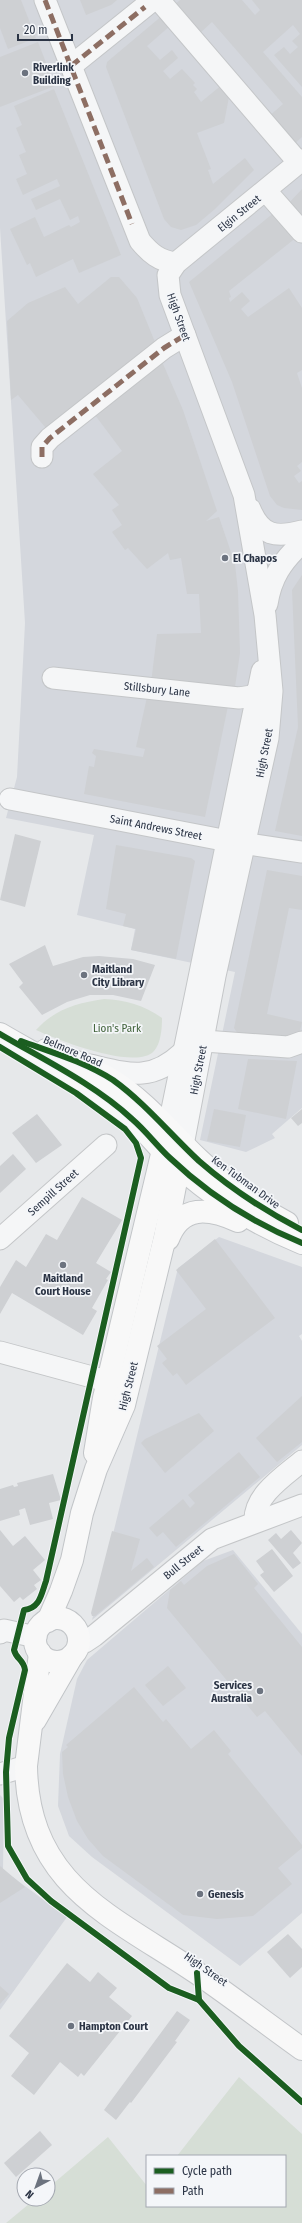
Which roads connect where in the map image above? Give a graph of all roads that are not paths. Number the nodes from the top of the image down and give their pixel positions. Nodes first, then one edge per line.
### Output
1 (45, 0) edge
2 (153, 0) edge
3 (159, 0) edge
4 (71, 66) junction
5 (300, 162) edge
6 (266, 192) junction
7 (302, 232) edge
8 (176, 264) junction
9 (185, 335) junction
10 (42, 457) dead end
11 (244, 495) junction
12 (302, 531) edge
13 (302, 543) edge
14 (265, 615) junction
15 (266, 641) junction
16 (53, 678) dead end
17 (259, 690) junction
18 (10, 798) dead end
19 (237, 842) junction
20 (302, 852) edge
21 (208, 974) junction
22 (0, 1034) edge
23 (204, 1041) junction
24 (302, 1042) edge
25 (182, 1053) junction
26 (74, 1061) junction
27 (168, 1129) junction
28 (106, 1144) dead end
29 (162, 1150) junction
30 (181, 1155) junction
31 (302, 1230) edge
32 (0, 1239) edge
33 (302, 1244) edge
34 (158, 1265) junction
35 (0, 1352) edge
36 (118, 1384) junction
37 (302, 1461) edge
38 (302, 1505) edge
39 (255, 1522) junction
40 (72, 1560) junction
41 (0, 1633) edge
42 (41, 1637) junction
43 (75, 1642) junction
44 (30, 1729) junction
45 (26, 1766) junction
46 (0, 1774) edge
47 (295, 2044) edge

1 - 4 street
2 - 4 street
3 - 5 street
4 - 8 street
5 - 6 street, Elgin Street
6 - 7 street
6 - 8 street, Elgin Street
8 - 9 street, High Street
9 - 10 street
9 - 11 street, High Street
11 - 12 street
11 - 14 street, High Street
13 - 14 street
14 - 15 street, High Street
15 - 17 street, High Street
15 - 19 street, High Street
16 - 17 street, Stillsbury Lane
17 - 19 street, High Street
18 - 19 street, Saint Andrews Street
19 - 20 street, Saint Andrews Street
19 - 21 street, High Street
21 - 23 street, High Street
21 - 25 street, High Street
22 - 26 main road, Belmore Road
22 - 29 main road, Belmore Road
23 - 24 street
23 - 30 street, High Street
25 - 26 street
25 - 27 street, High Street
26 - 27 main road, Belmore Road
27 - 29 main road, High Street
27 - 30 main road, Belmore Road
28 - 32 street, Sempill Street
29 - 30 main road, Belmore Road
29 - 36 main road, High Street
30 - 31 main road, Ken Tubman Drive
30 - 33 main road
30 - 34 main road, High Street
33 - 34 main road
34 - 36 main road, High Street
35 - 36 street
36 - 40 main road, High Street
37 - 39 street
38 - 39 street, Bull Street
39 - 43 street, Bull Street
40 - 42 main road, High Street
40 - 43 main road, High Street
41 - 42 street
42 - 43 main road
42 - 43 main road
42 - 44 main road, High Street
43 - 44 main road, High Street
44 - 45 main road, High Street
45 - 46 street
45 - 47 main road, High Street

